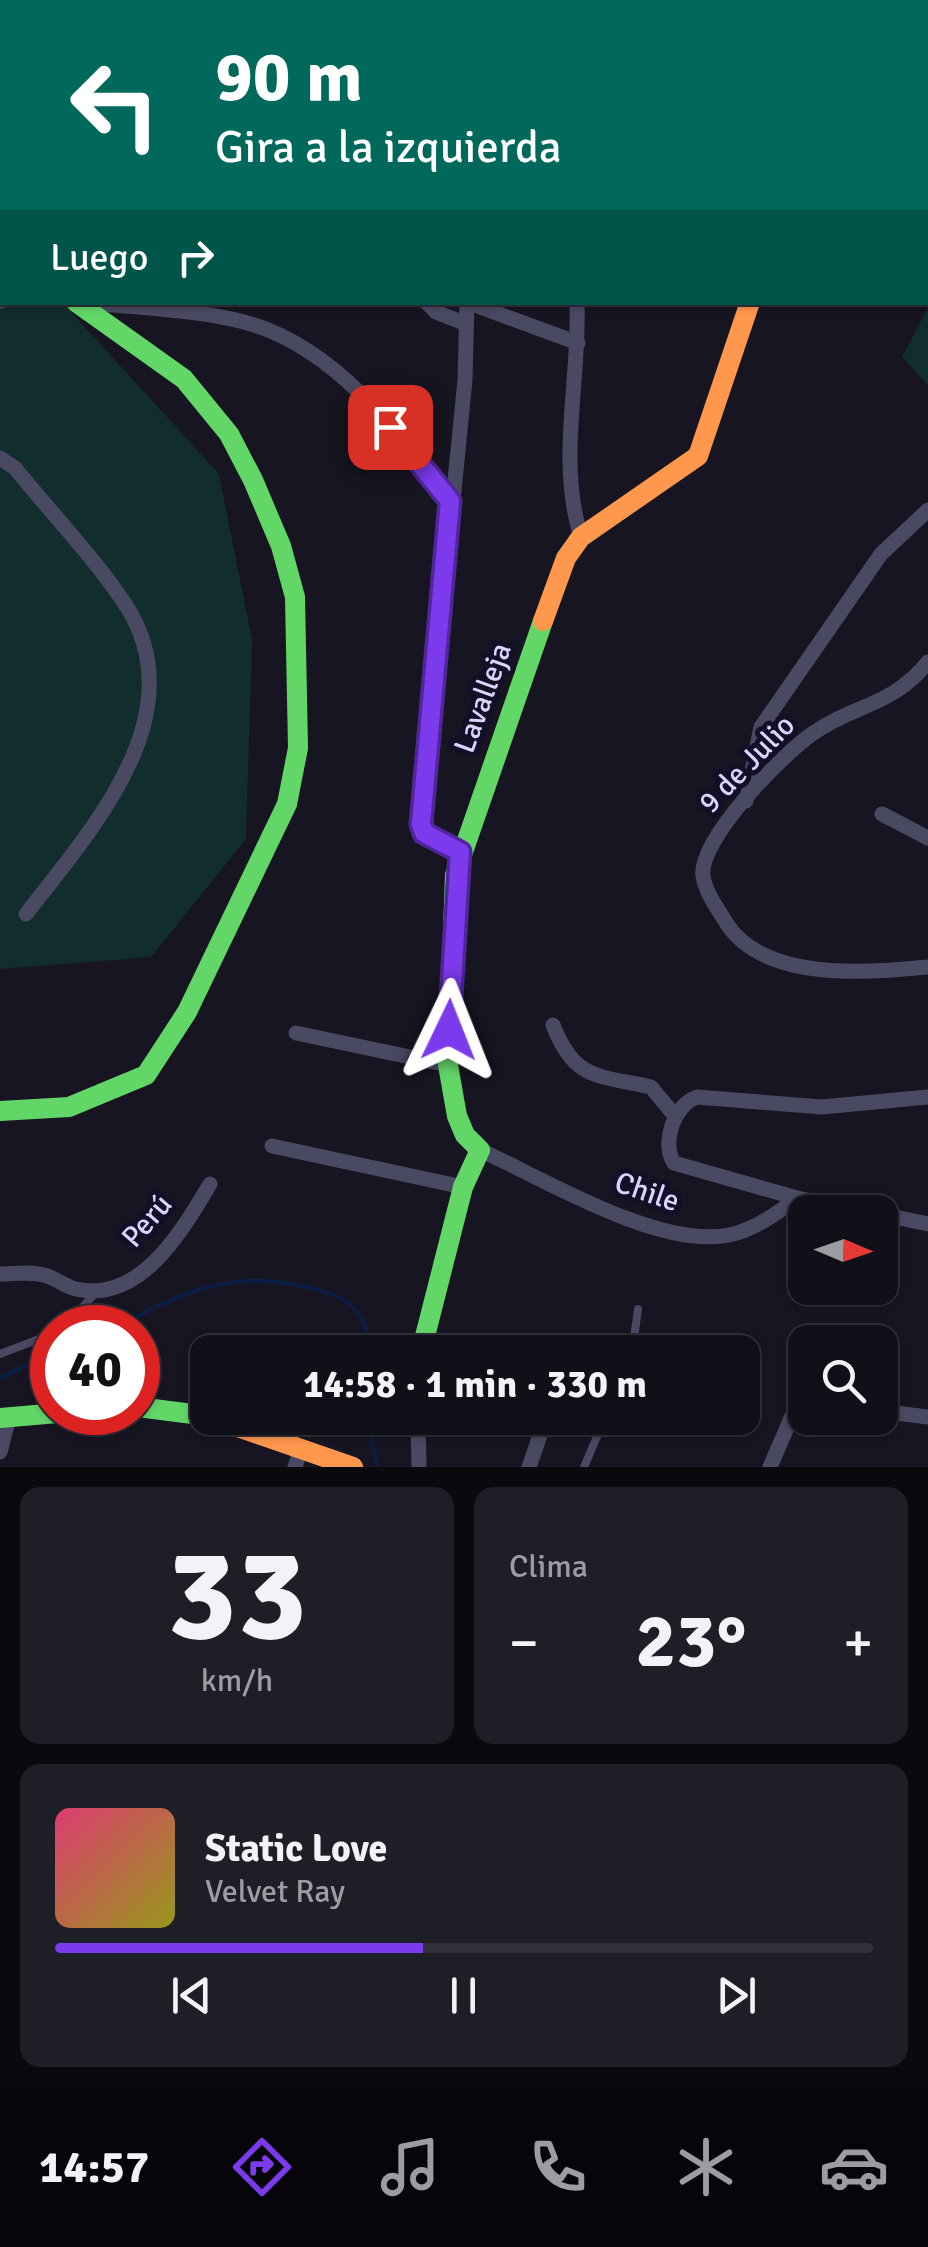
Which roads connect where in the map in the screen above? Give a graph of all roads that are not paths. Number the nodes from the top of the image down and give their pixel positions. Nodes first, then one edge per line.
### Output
1 (84, 305) edge
2 (107, 305) edge
3 (430, 305) edge
4 (467, 305) edge
5 (475, 305) edge
6 (576, 305) edge
7 (749, 305) edge
8 (464, 322) junction
9 (578, 343) junction
10 (0, 458) edge
11 (450, 501) junction
12 (928, 510) edge
13 (581, 537) junction
14 (928, 662) edge
15 (746, 801) junction
16 (882, 814) dead end
17 (928, 838) edge
18 (460, 852) junction
19 (26, 914) dead end
20 (928, 967) edge
21 (552, 1026) dead end
22 (296, 1033) dead end
23 (448, 1065) junction
24 (928, 1097) edge
25 (0, 1112) edge
26 (676, 1116) junction
27 (272, 1146) dead end
28 (480, 1150) junction
29 (210, 1184) dead end
30 (463, 1187) junction
31 (788, 1195) edge
32 (788, 1204) edge
33 (898, 1218) edge
34 (928, 1224) edge
35 (0, 1274) edge
36 (98, 1290) junction
37 (85, 1305) edge
38 (638, 1309) dead end
39 (425, 1335) edge
40 (634, 1335) edge
41 (30, 1342) edge
42 (0, 1354) edge
43 (160, 1411) edge
44 (898, 1413) edge
45 (190, 1414) edge
46 (30, 1416) edge
47 (928, 1417) edge
48 (5, 1418) edge
49 (788, 1425) edge
50 (250, 1435) edge
51 (418, 1435) edge
52 (540, 1435) edge
53 (597, 1435) edge
54 (0, 1452) edge
55 (298, 1457) edge
56 (352, 1467) edge
57 (419, 1467) edge
58 (529, 1467) edge
59 (584, 1467) edge
60 (770, 1467) edge

1 - 25 street
2 - 11 street
3 - 8 street
4 - 8 street
5 - 9 street
6 - 9 street
7 - 13 street, Lavalleja
8 - 11 street
9 - 13 street
10 - 19 street
11 - 18 street
12 - 15 street
13 - 18 street, Lavalleja
14 - 15 street, 9 de Julio
15 - 20 street, 9 de Julio
16 - 17 street
18 - 23 street, Lavalleja
21 - 26 street
22 - 23 street
23 - 28 street, Lavalleja
24 - 26 street
26 - 31 street
27 - 30 street
28 - 30 street
28 - 32 street, Chile
29 - 36 street, Perú
30 - 39 street
33 - 34 street
35 - 36 street
36 - 37 lane
38 - 40 lane
41 - 42 lane
43 - 45 street
44 - 47 street
46 - 48 street
48 - 54 street
49 - 60 street
50 - 55 street
51 - 57 street
52 - 58 street
53 - 59 lane
55 - 56 street

